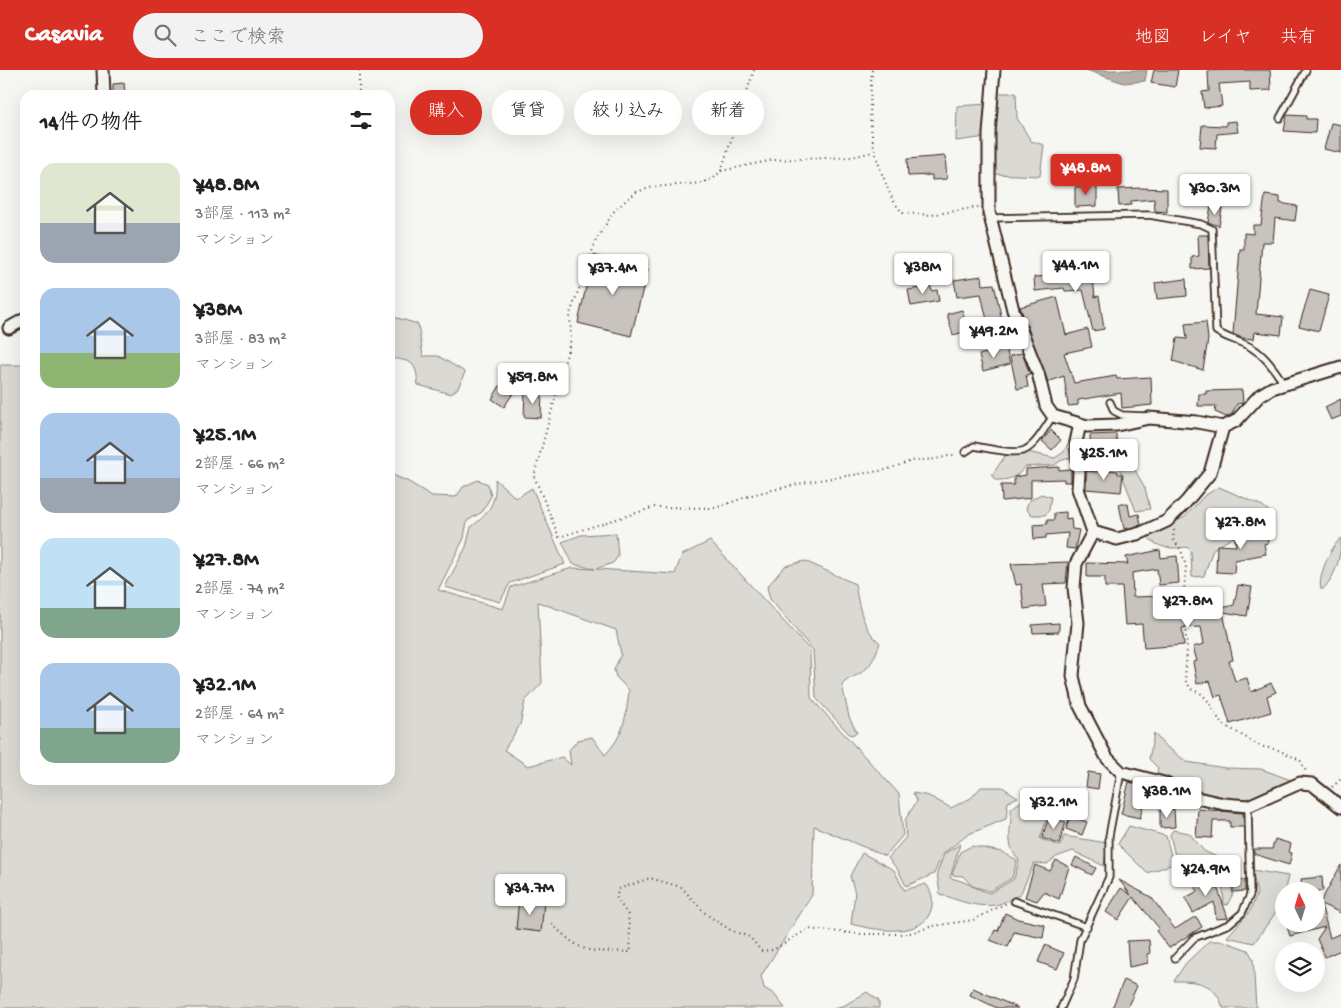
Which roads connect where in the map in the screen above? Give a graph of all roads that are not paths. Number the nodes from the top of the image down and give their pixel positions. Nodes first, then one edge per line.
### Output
1 (103, 70) edge
2 (994, 70) edge
3 (1306, 70) edge
4 (104, 90) edge
5 (1280, 118) dead end
6 (990, 218) junction
7 (20, 322) edge
8 (8, 328) dead end
9 (1341, 367) edge
10 (1284, 383) junction
11 (1110, 402) dead end
12 (1053, 416) junction
13 (1149, 418) junction
14 (1080, 424) junction
15 (1223, 427) junction
16 (965, 452) road end
17 (1093, 532) junction
18 (1121, 772) junction
19 (1248, 806) junction
20 (1341, 807) edge
21 (1014, 900) road end
22 (1087, 927) junction
23 (1175, 958) dead end
24 (1061, 1008) edge

1 - 4 street
2 - 6 street
3 - 5 lane
6 - 10 lane
6 - 12 street
7 - 8 street
9 - 10 street
10 - 15 street
11 - 13 lane
12 - 14 street
12 - 16 lane
13 - 14 street
13 - 15 street
14 - 17 street
15 - 17 street
17 - 18 street
18 - 19 street
18 - 22 lane
19 - 20 street
19 - 23 lane
21 - 22 lane
22 - 24 lane

